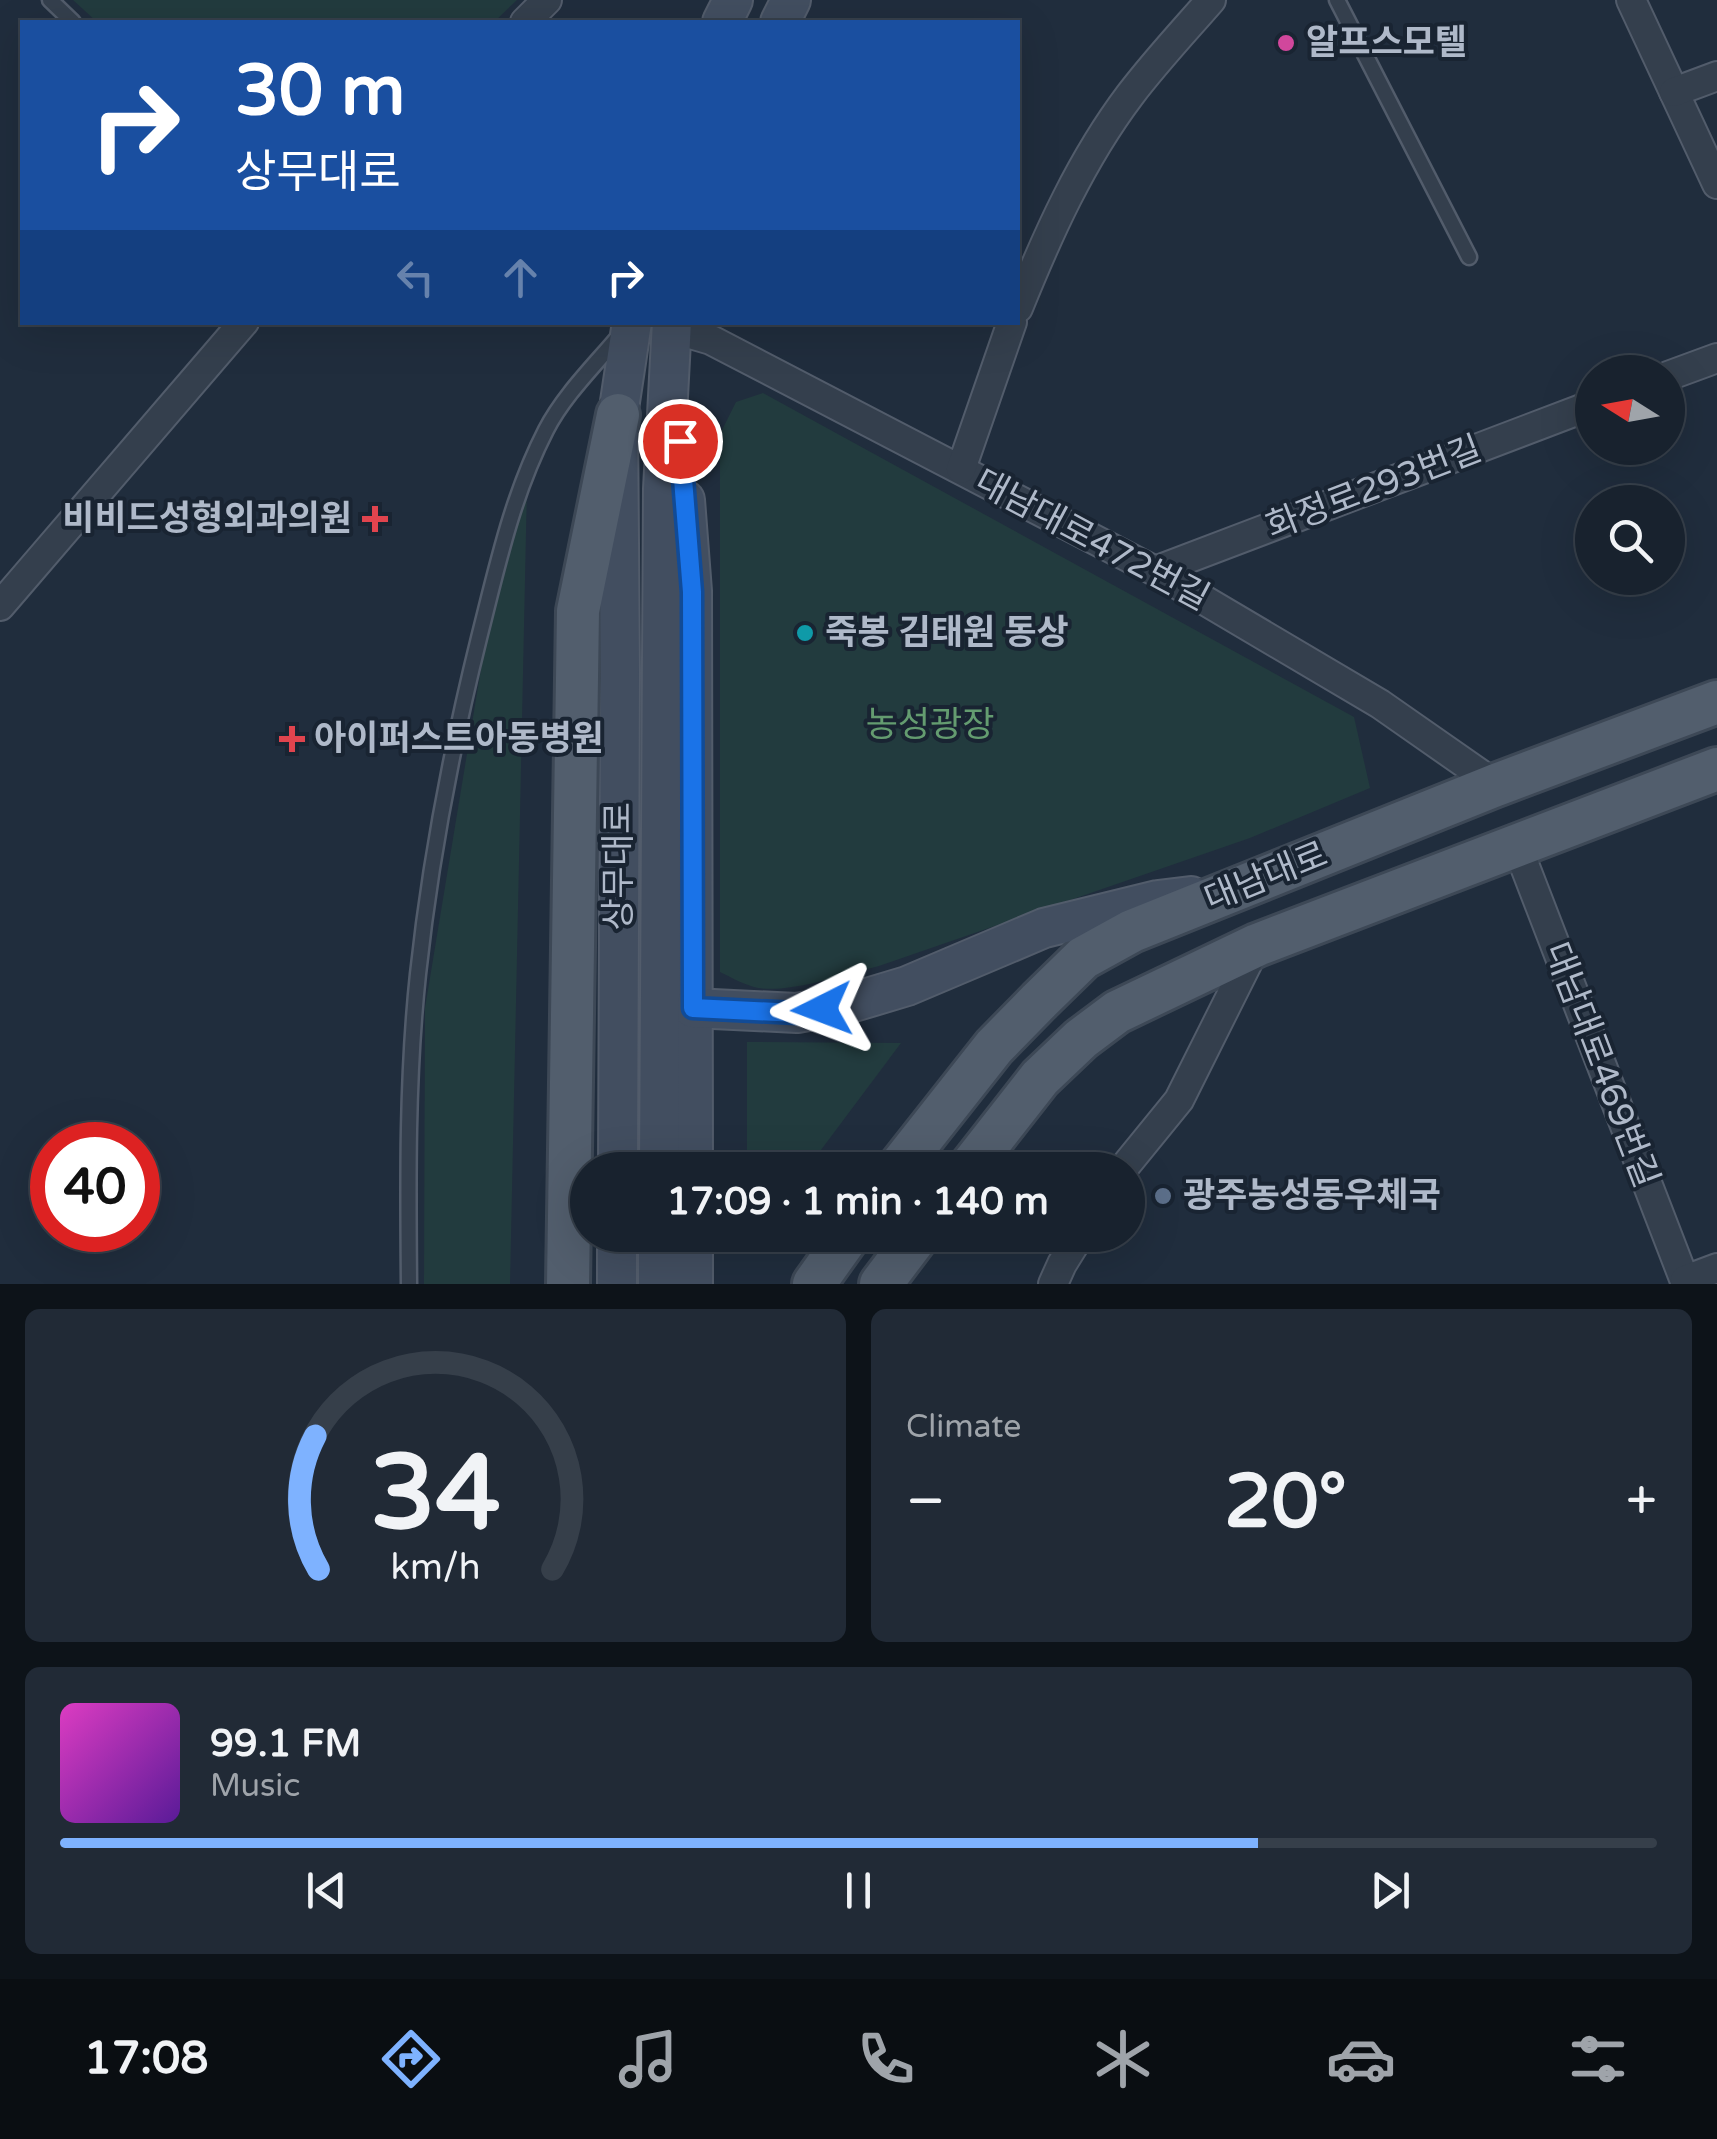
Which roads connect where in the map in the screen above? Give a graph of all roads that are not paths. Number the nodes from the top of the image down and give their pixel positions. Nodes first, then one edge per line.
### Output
1 (50, 0) edge
2 (547, 0) edge
3 (1211, 0) edge
4 (1337, 0) edge
5 (1631, 0) edge
6 (71, 20) edge
7 (527, 20) edge
8 (1717, 76) edge
9 (1674, 92) junction
10 (1717, 184) edge
11 (1468, 257) dead end
12 (1020, 303) edge
13 (241, 325) edge
14 (628, 325) edge
15 (631, 325) edge
16 (671, 325) edge
17 (1011, 325) edge
18 (1717, 358) edge
19 (1685, 370) edge
20 (1575, 411) edge
21 (618, 415) junction
22 (961, 469) junction
23 (1155, 571) junction
24 (0, 606) edge
25 (1717, 702) edge
26 (1717, 769) edge
27 (1496, 785) junction
28 (1516, 846) junction
29 (1233, 891) junction
30 (1257, 944) junction
31 (693, 1008) junction
32 (618, 1152) edge
33 (658, 1152) edge
34 (693, 1152) edge
35 (911, 1152) edge
36 (982, 1152) edge
37 (1137, 1152) edge
38 (568, 1206) junction
39 (618, 1252) edge
40 (658, 1252) edge
41 (693, 1252) edge
42 (837, 1252) edge
43 (905, 1252) edge
44 (1070, 1252) edge
45 (1717, 1268) edge
46 (1685, 1282) edge
47 (408, 1284) edge
48 (547, 1284) edge
49 (568, 1284) edge
50 (617, 1284) edge
51 (658, 1284) edge
52 (693, 1284) edge
53 (814, 1284) edge
54 (881, 1284) edge
55 (1052, 1284) edge

1 - 6 lane
2 - 7 street
3 - 12 street
4 - 11 lane
5 - 9 street
8 - 9 street
9 - 10 street
13 - 24 street
14 - 47 lane
15 - 21 street, 상무대로
16 - 22 street, 대남대로472번길
16 - 31 street
16 - 33 street, 상무대로
17 - 22 street
18 - 19 street
20 - 23 street, 화정로293번길
21 - 32 street, 상무대로
21 - 38 main road
22 - 23 street, 대남대로472번길
23 - 27 street, 대남대로472번길
25 - 27 main road, 대남대로
26 - 28 main road, 대남대로
27 - 29 main road, 대남대로
28 - 30 main road, 대남대로
28 - 46 street, 대남대로469번길
29 - 31 street
29 - 35 main road, 대남대로
30 - 36 main road, 대남대로
30 - 37 street
31 - 34 street
38 - 48 main road
38 - 49 main road
39 - 50 street
40 - 51 street
41 - 52 street
42 - 53 main road
43 - 54 main road
44 - 55 street
45 - 46 street

